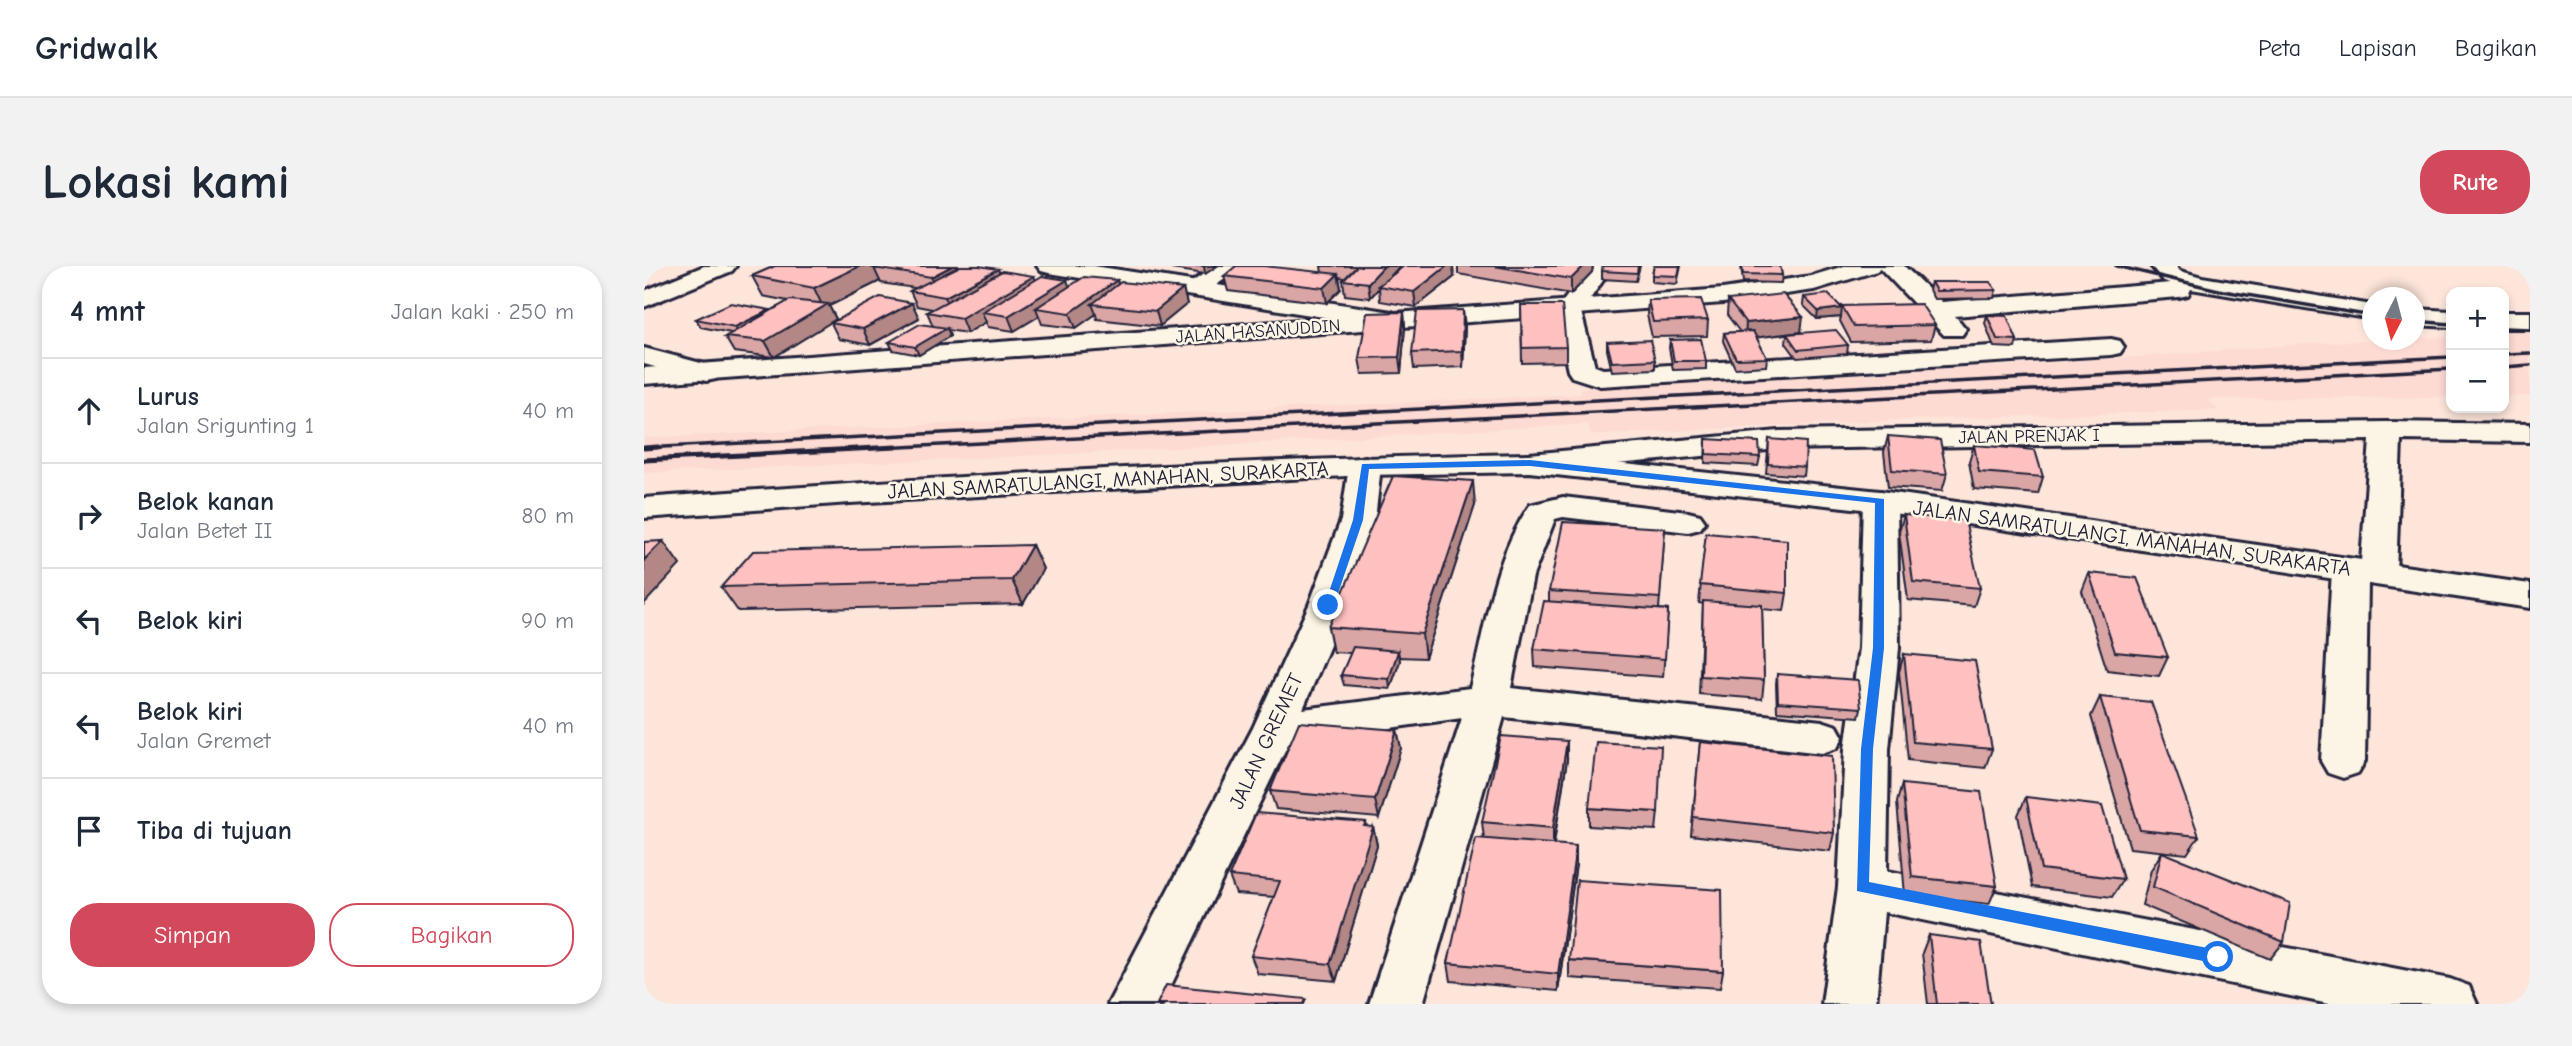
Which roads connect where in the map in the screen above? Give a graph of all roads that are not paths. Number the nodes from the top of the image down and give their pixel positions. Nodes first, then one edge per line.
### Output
1 (724, 266) edge
2 (1049, 266) edge
3 (1232, 266) edge
4 (1601, 266) edge
5 (1869, 266) edge
6 (1890, 266) edge
7 (2162, 266) edge
8 (1194, 289) junction
9 (2179, 290) dead end
10 (644, 300) edge
11 (1569, 307) junction
12 (1936, 310) junction
13 (2362, 310) edge
14 (2425, 318) edge
15 (2446, 319) edge
16 (1392, 320) junction
17 (2509, 320) edge
18 (2530, 320) edge
19 (2111, 347) dead end
20 (644, 356) edge
21 (1978, 356) junction
22 (706, 373) junction
23 (644, 376) edge
24 (2386, 430) junction
25 (2530, 433) edge
26 (1530, 463) junction
27 (1365, 466) junction
28 (1880, 501) junction
29 (644, 508) edge
30 (1688, 522) dead end
31 (2364, 572) junction
32 (2530, 596) edge
33 (1488, 700) junction
34 (1274, 728) junction
35 (1822, 737) dead end
36 (2343, 761) dead end
37 (1862, 887) junction
38 (1135, 1004) edge
39 (1396, 1004) edge
40 (1849, 1004) edge
41 (2450, 1004) edge

1 - 10 street
2 - 8 street
3 - 8 street
4 - 11 street
5 - 11 street, JALAN HASANUDDIN
6 - 12 street
7 - 13 street
8 - 16 street
9 - 12 street
11 - 16 street, JALAN HASANUDDIN
11 - 21 street
12 - 21 street
14 - 15 street
16 - 22 street, JALAN HASANUDDIN
17 - 18 street
19 - 21 street
20 - 22 street
22 - 23 street, JALAN HASANUDDIN
24 - 25 street, JALAN PRENJAK I
24 - 26 street, JALAN PRENJAK I
24 - 31 street
26 - 27 street, JALAN SAMRATULANGI, MANAHAN, SURAKARTA
26 - 28 street, JALAN SAMRATULANGI, MANAHAN, SURAKARTA
27 - 29 street, JALAN SAMRATULANGI, MANAHAN, SURAKARTA
27 - 34 street, JALAN GREMET
28 - 31 street, JALAN SAMRATULANGI, MANAHAN, SURAKARTA
28 - 37 street
30 - 33 street
31 - 32 street, JALAN SAMRATULANGI, MANAHAN, SURAKARTA
31 - 36 street
33 - 34 street
33 - 35 street
33 - 39 street
34 - 38 street, JALAN GREMET
37 - 40 street
37 - 41 street

